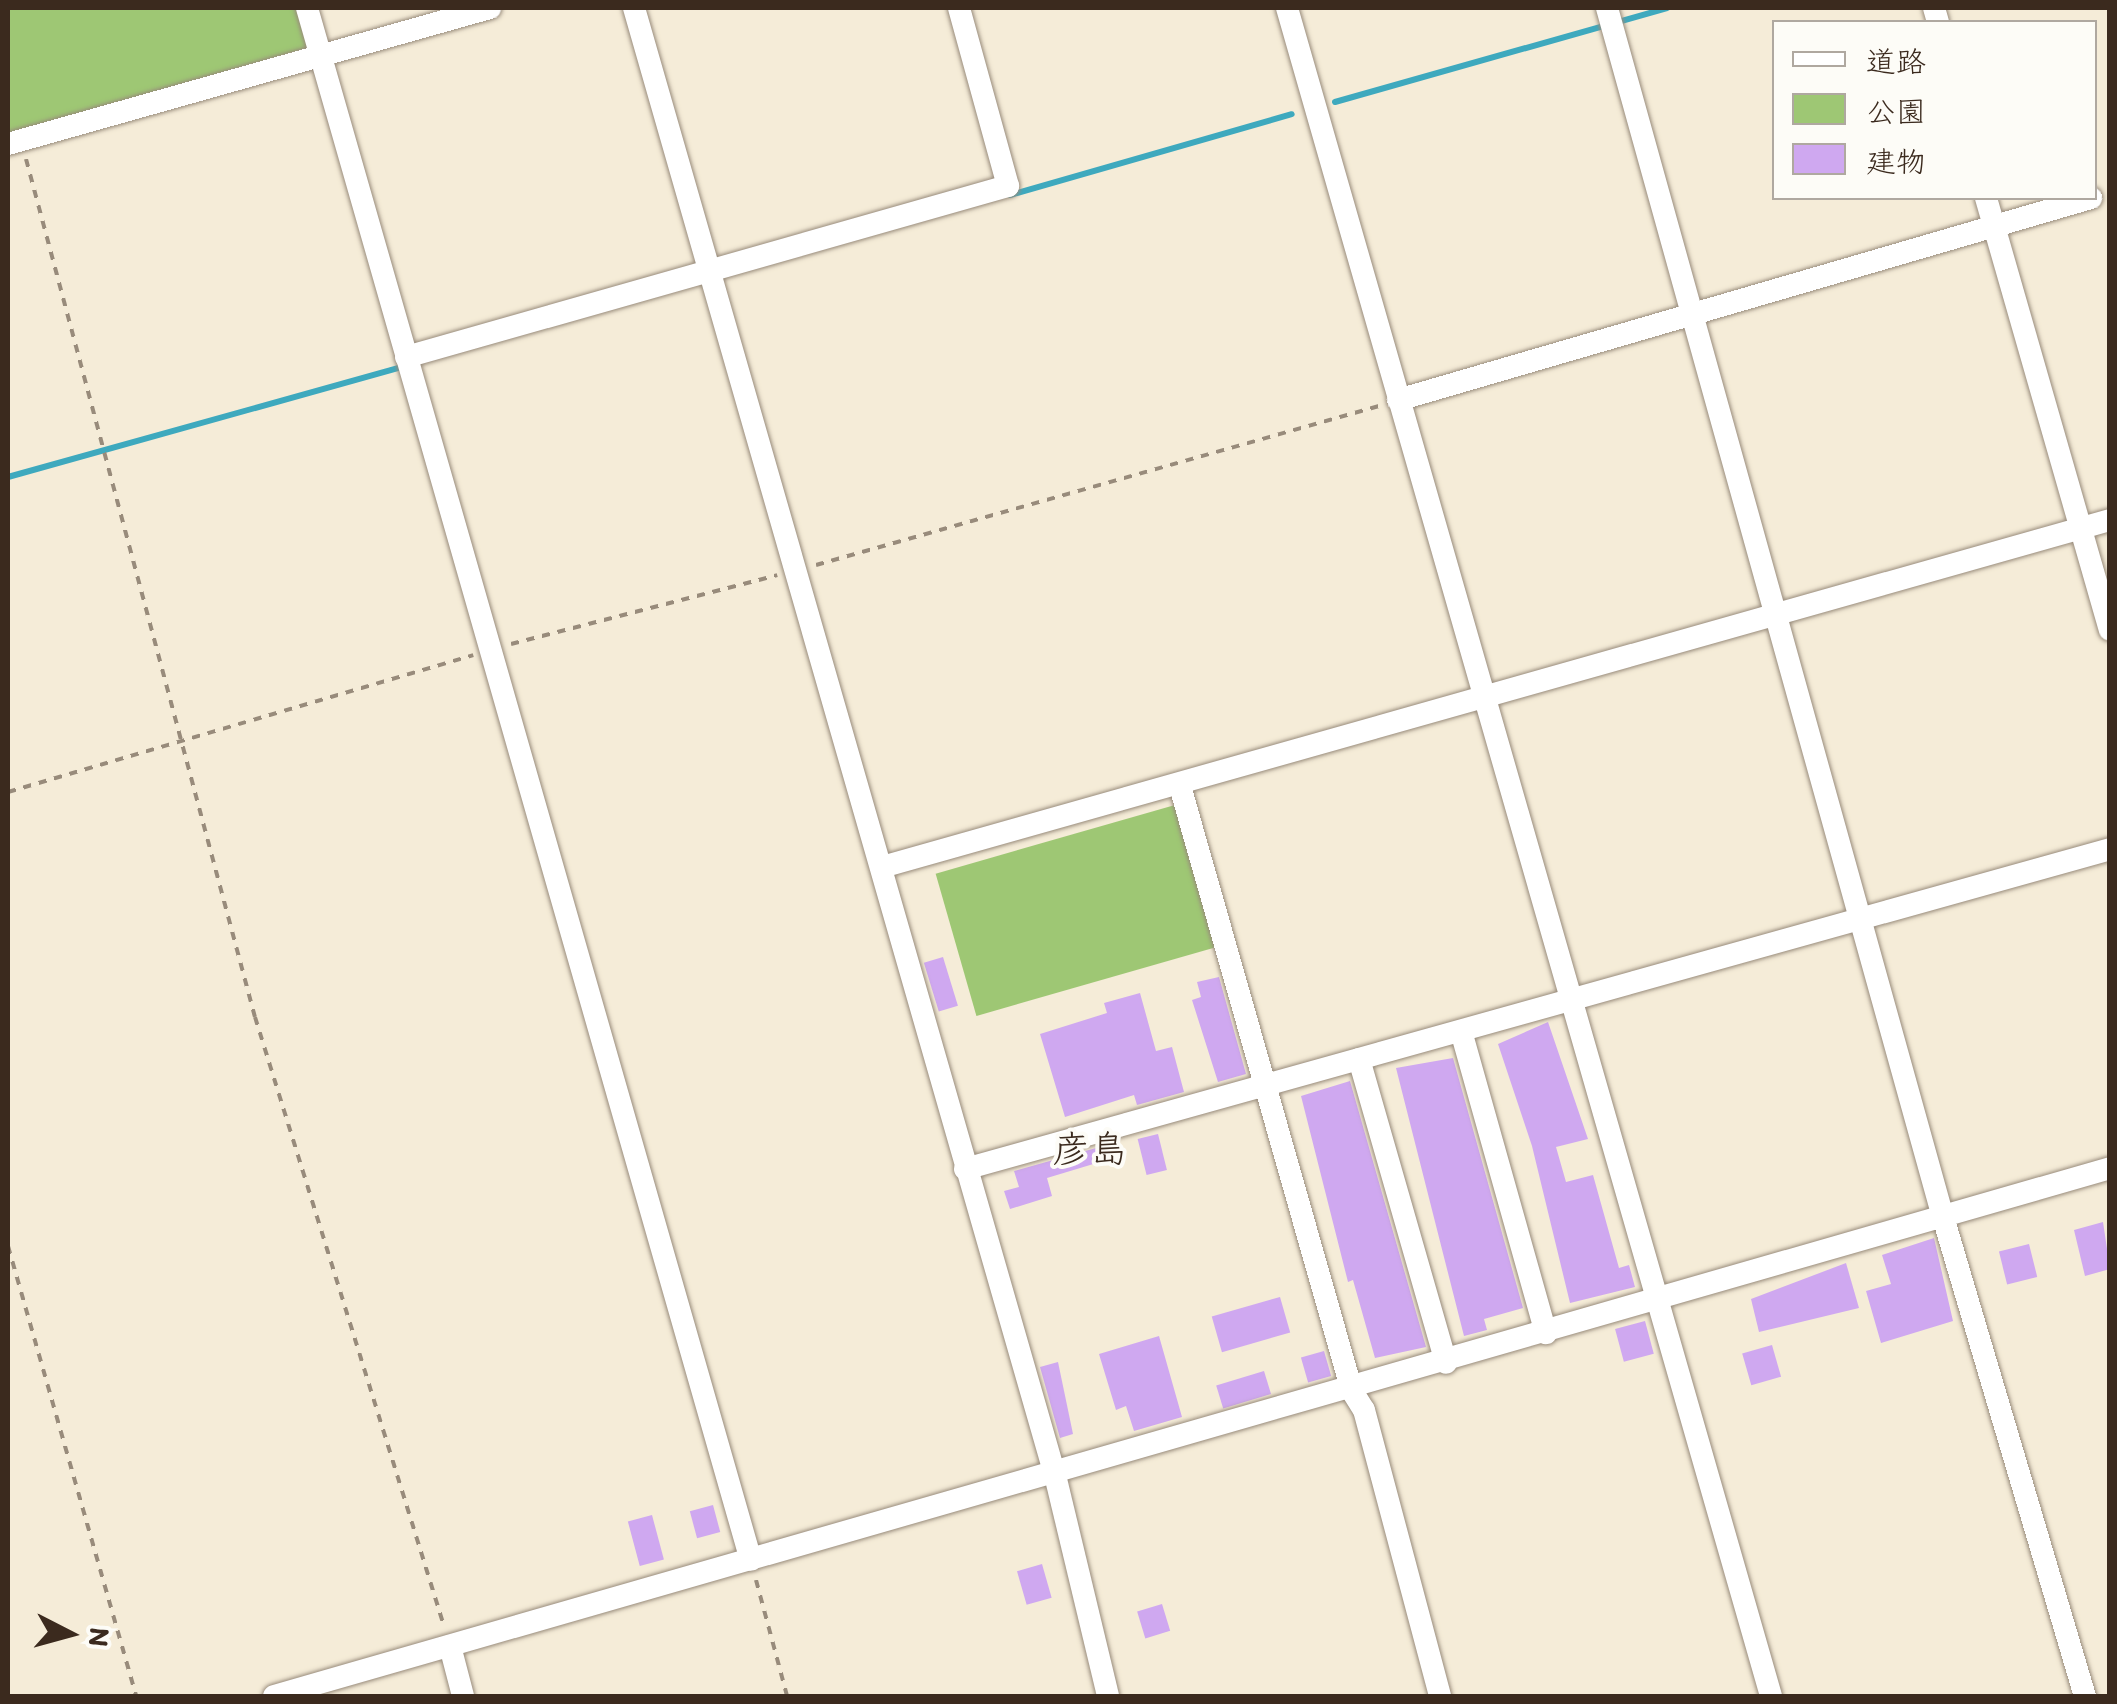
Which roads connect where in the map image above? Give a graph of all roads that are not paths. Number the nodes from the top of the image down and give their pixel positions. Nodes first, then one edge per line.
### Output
1 (308, 8) edge
2 (490, 8) edge
3 (634, 8) edge
4 (959, 8) edge
5 (1287, 8) edge
6 (1610, 19) edge
7 (321, 55) junction
8 (14, 142) edge
9 (1987, 200) edge
10 (2083, 200) edge
11 (1994, 226) junction
12 (709, 278) junction
13 (1693, 314) junction
14 (407, 363) junction
15 (1398, 400) junction
16 (2110, 520) edge
17 (2080, 529) junction
18 (1778, 614) junction
19 (2110, 630) edge
20 (1482, 692) junction
21 (1180, 786) junction
22 (2110, 849) edge
23 (882, 867) junction
24 (1862, 916) junction
25 (1571, 1001) junction
26 (1461, 1031) junction
27 (1359, 1059) junction
28 (1264, 1085) junction
29 (2110, 1168) edge
30 (966, 1169) junction
31 (1943, 1217) junction
32 (1657, 1300) junction
33 (1546, 1333) junction
34 (1446, 1363) junction
35 (1352, 1391) junction
36 (1055, 1475) junction
37 (751, 1560) junction
38 (450, 1646) junction
39 (274, 1696) edge
40 (463, 1696) edge
41 (1108, 1696) edge
42 (1440, 1696) edge
43 (1771, 1696) edge
44 (2084, 1696) edge

1 - 7 street
2 - 7 street
3 - 12 street
4 - 12 street
5 - 15 street
6 - 13 street
7 - 8 street
7 - 14 street
9 - 11 street
10 - 11 street
11 - 13 street
11 - 17 street
12 - 14 street
12 - 23 street
13 - 15 street
13 - 18 street
14 - 37 street
15 - 20 street
16 - 17 street
17 - 18 street
17 - 19 street
18 - 20 street
18 - 24 street
20 - 21 street
20 - 25 street
21 - 23 street
21 - 28 street
22 - 24 street
23 - 30 street
24 - 25 street
24 - 31 street
25 - 26 street
25 - 32 street
26 - 27 street
26 - 33 street
27 - 28 street
27 - 34 street
28 - 30 street
28 - 35 street
29 - 31 street
30 - 36 street
31 - 32 street
31 - 44 street
32 - 33 street
32 - 43 street
33 - 34 street
34 - 35 street
35 - 36 street
35 - 42 street
36 - 37 street
36 - 41 street
37 - 38 street
38 - 39 street
38 - 40 street

